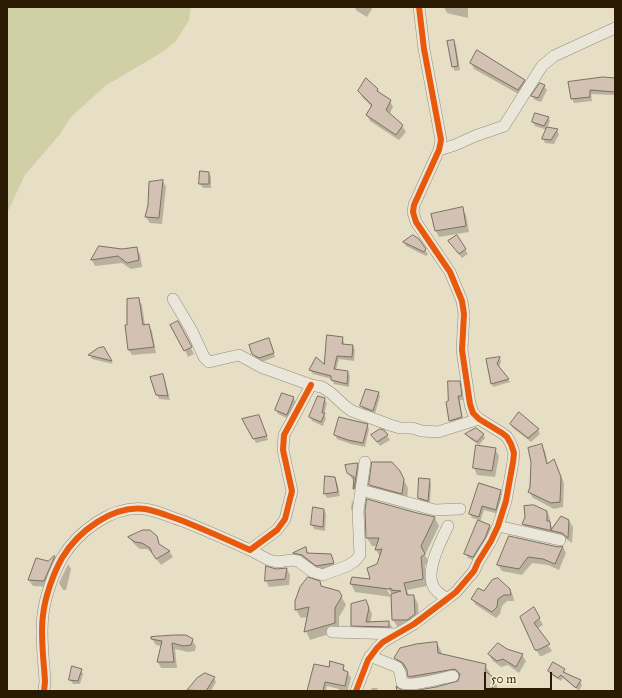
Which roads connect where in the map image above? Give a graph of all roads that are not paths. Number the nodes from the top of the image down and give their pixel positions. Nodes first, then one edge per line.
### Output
1 (419, 7) edge
2 (615, 28) edge
3 (439, 150) junction
4 (173, 299) dead end
5 (311, 385) junction
6 (479, 419) junction
7 (365, 462) dead end
8 (361, 490) junction
9 (460, 509) dead end
10 (448, 526) dead end
11 (498, 526) junction
12 (560, 540) dead end
13 (250, 550) junction
14 (447, 599) junction
15 (332, 632) dead end
16 (397, 634) junction
17 (370, 656) junction
18 (453, 676) dead end
19 (427, 686) edge
20 (44, 691) edge
21 (356, 691) edge

1 - 3 street
2 - 3 street
3 - 6 street
4 - 5 street
5 - 6 street
5 - 13 street
6 - 11 street
7 - 8 street
8 - 9 street
8 - 13 street
10 - 14 street
11 - 12 street
11 - 14 street
13 - 20 street
14 - 16 street
15 - 16 street
16 - 17 street
17 - 19 street
17 - 21 street
18 - 19 street

